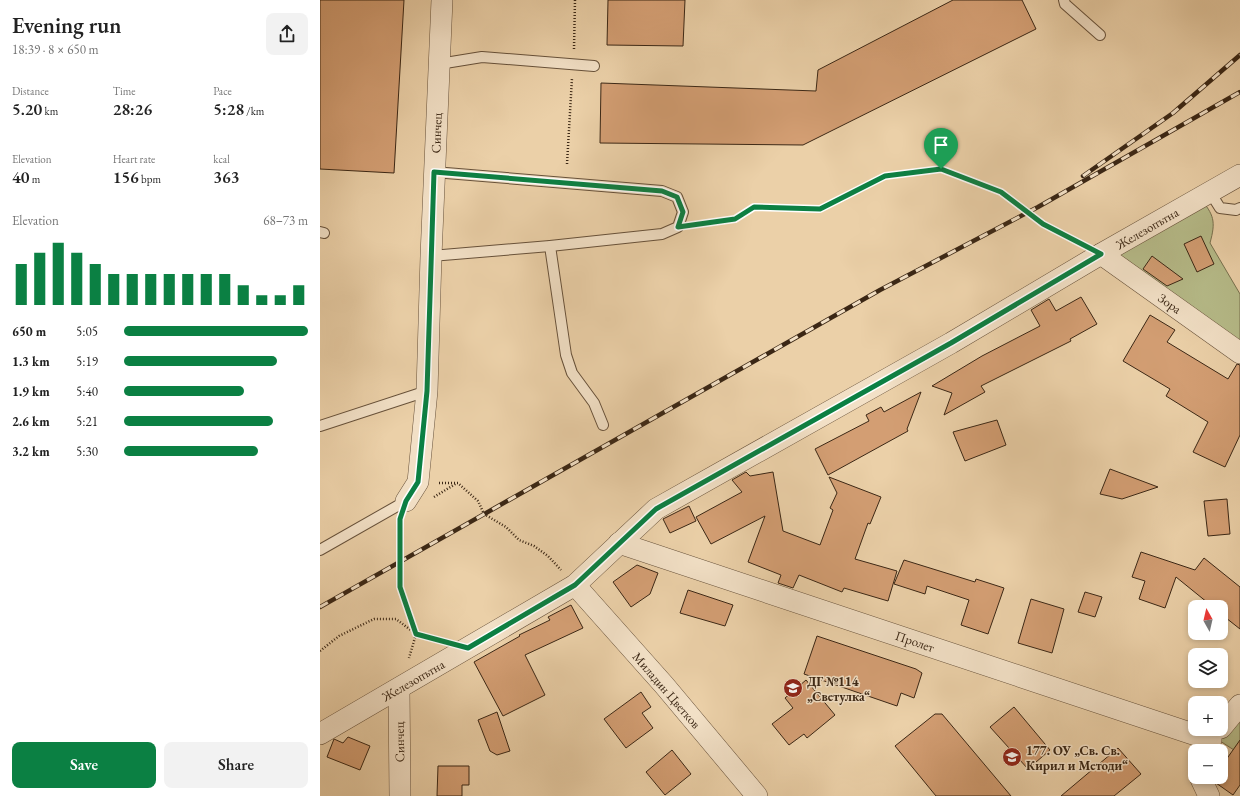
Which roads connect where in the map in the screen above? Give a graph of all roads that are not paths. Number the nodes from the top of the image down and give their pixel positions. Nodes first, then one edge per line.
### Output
1 (442, 0) edge
2 (1064, 0) edge
3 (1100, 35) dead end
4 (439, 64) junction
5 (594, 66) dead end
6 (434, 172) junction
7 (1240, 175) edge
8 (1210, 192) junction
9 (1240, 208) edge
10 (550, 246) junction
11 (1101, 254) junction
12 (430, 256) junction
13 (1240, 353) edge
14 (427, 391) junction
15 (603, 425) dead end
16 (320, 426) edge
17 (406, 501) joint
18 (619, 543) junction
19 (320, 550) edge
20 (575, 585) junction
21 (399, 689) junction
22 (1240, 705) edge
23 (320, 734) edge
24 (1215, 737) edge
25 (1203, 784) edge
26 (400, 796) edge
27 (757, 796) edge
28 (1209, 796) edge

1 - 4 street, Синчец
2 - 3 lane
4 - 5 lane
4 - 6 street, Синчец
6 - 10 lane
6 - 12 street, Синчец
7 - 8 street, Железопътна
8 - 9 lane
8 - 11 street, Железопътна
10 - 12 lane
10 - 15 lane
11 - 13 street, Зора
11 - 18 street, Железопътна
12 - 14 street, Синчец
14 - 16 lane
14 - 17 street, Синчец
17 - 19 lane
18 - 20 street, Железопътна
18 - 24 street, Пролет
20 - 21 street, Железопътна
20 - 27 street, Миладин Цветков
21 - 23 street, Железопътна
21 - 26 street, Синчец
22 - 24 street
25 - 28 street

